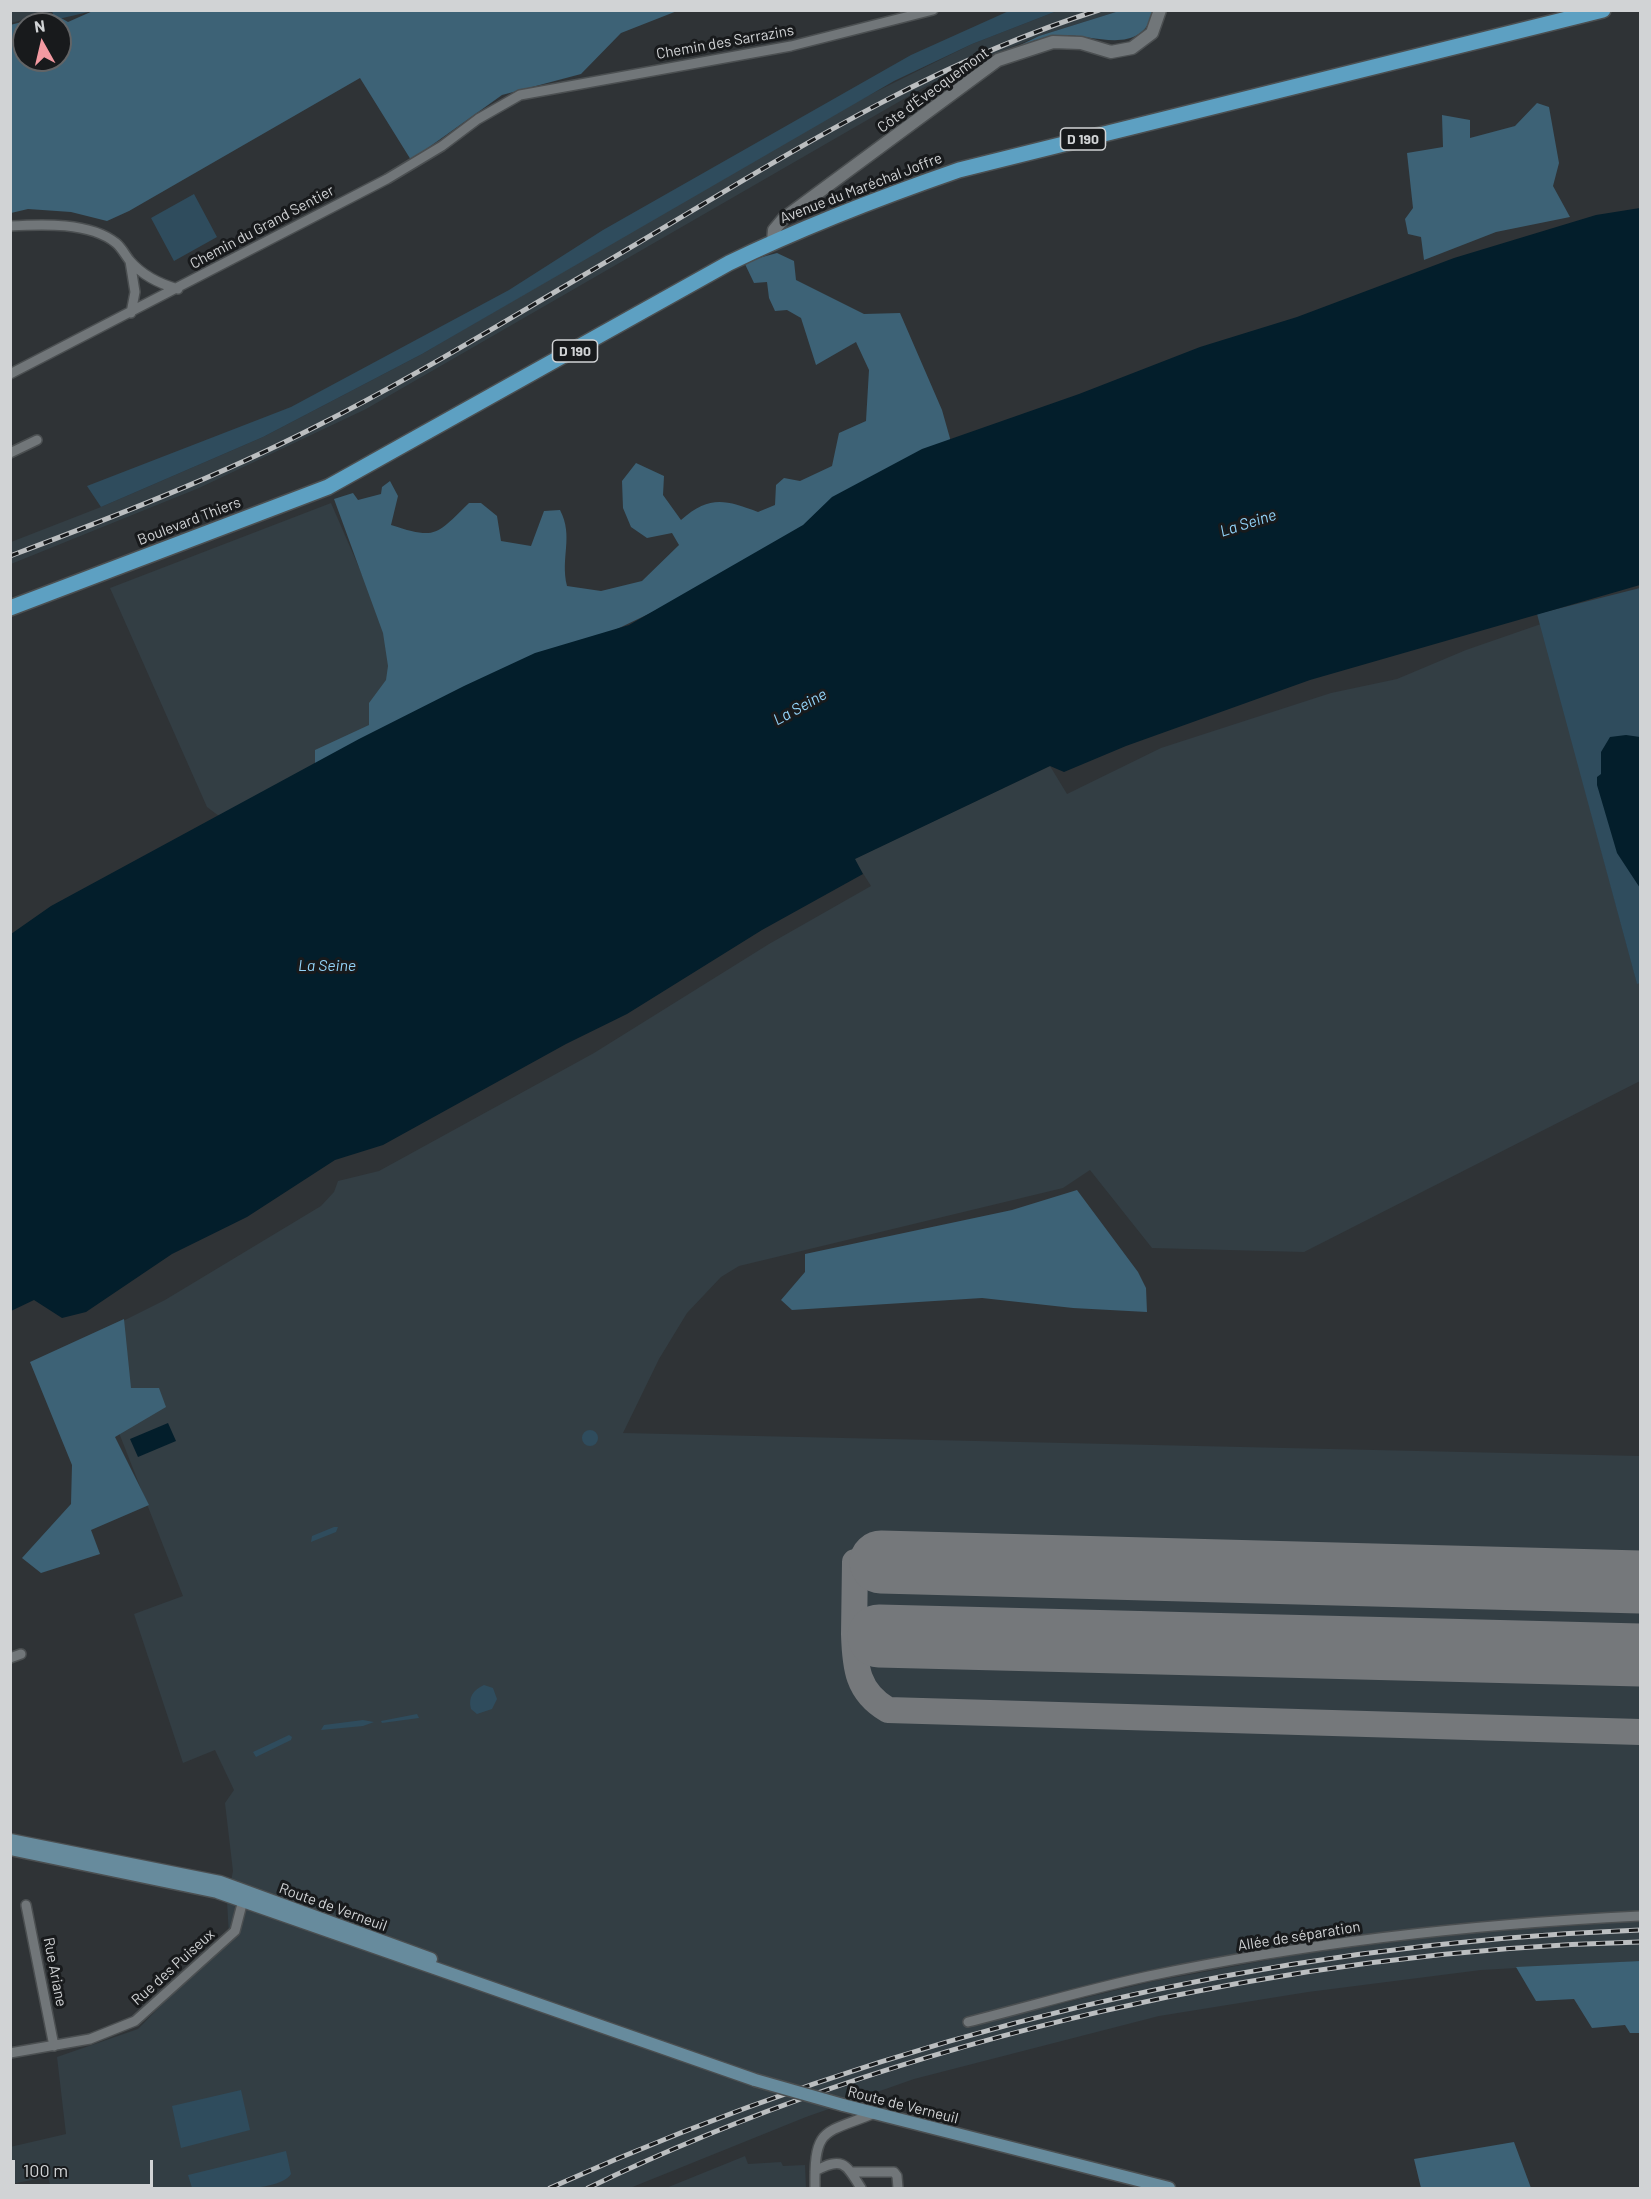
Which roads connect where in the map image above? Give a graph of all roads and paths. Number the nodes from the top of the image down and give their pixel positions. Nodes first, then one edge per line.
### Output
1 (933, 10) edge
2 (1160, 10) edge
3 (1603, 10) edge
4 (520, 95) joint
5 (10, 226) edge
6 (773, 241) junction
7 (130, 261) junction
8 (151, 279) junction
9 (178, 289) junction
10 (135, 292) junction
11 (154, 301) junction
12 (131, 313) junction
13 (10, 374) edge
14 (37, 440) dead end
15 (10, 453) edge
16 (378, 460) joint
17 (10, 608) edge
18 (21, 1654) dead end
19 (10, 1658) edge
20 (10, 1840) edge
21 (10, 1849) edge
22 (263, 1897) junction
23 (243, 1901) junction
24 (26, 1905) dead end
25 (1641, 1916) edge
26 (968, 2022) dead end
27 (633, 2038) junction
28 (54, 2046) junction
29 (10, 2053) edge
30 (875, 2113) junction
31 (815, 2171) junction
32 (850, 2172) junction
33 (815, 2188) edge
34 (861, 2188) edge
35 (898, 2188) edge
36 (1169, 2188) edge

1 - 4 street, Chemin des Sarrazins
2 - 6 street, Côte d'Évecquemont
3 - 6 main road, Avenue du Maréchal Joffre / D 190
4 - 9 street, Chemin du Grand Sentier
5 - 7 street
6 - 16 main road, Avenue du Maréchal Joffre / D 190
7 - 8 street
7 - 10 street
8 - 9 street
8 - 11 street
9 - 11 street, Chemin du Grand Sentier
10 - 11 street
10 - 12 street
11 - 12 street, Chemin du Grand Sentier
12 - 13 street, Chemin du Grand Sentier
14 - 15 street
16 - 17 main road, Boulevard Thiers / D 190
18 - 19 street
20 - 22 main road, Route de Verneuil
21 - 23 main road, Route de Verneuil
22 - 23 street
22 - 27 main road, Route de Verneuil
23 - 27 main road, Route de Verneuil
23 - 28 street, Rue des Puiseux
24 - 28 street, Rue Ariane
25 - 26 street, Allée de séparation
27 - 30 main road, Route de Verneuil, bridge
28 - 29 street, Rue des Puiseux
30 - 31 street
30 - 36 main road, Route de Verneuil
31 - 32 street
31 - 33 street
32 - 34 street
32 - 35 street

